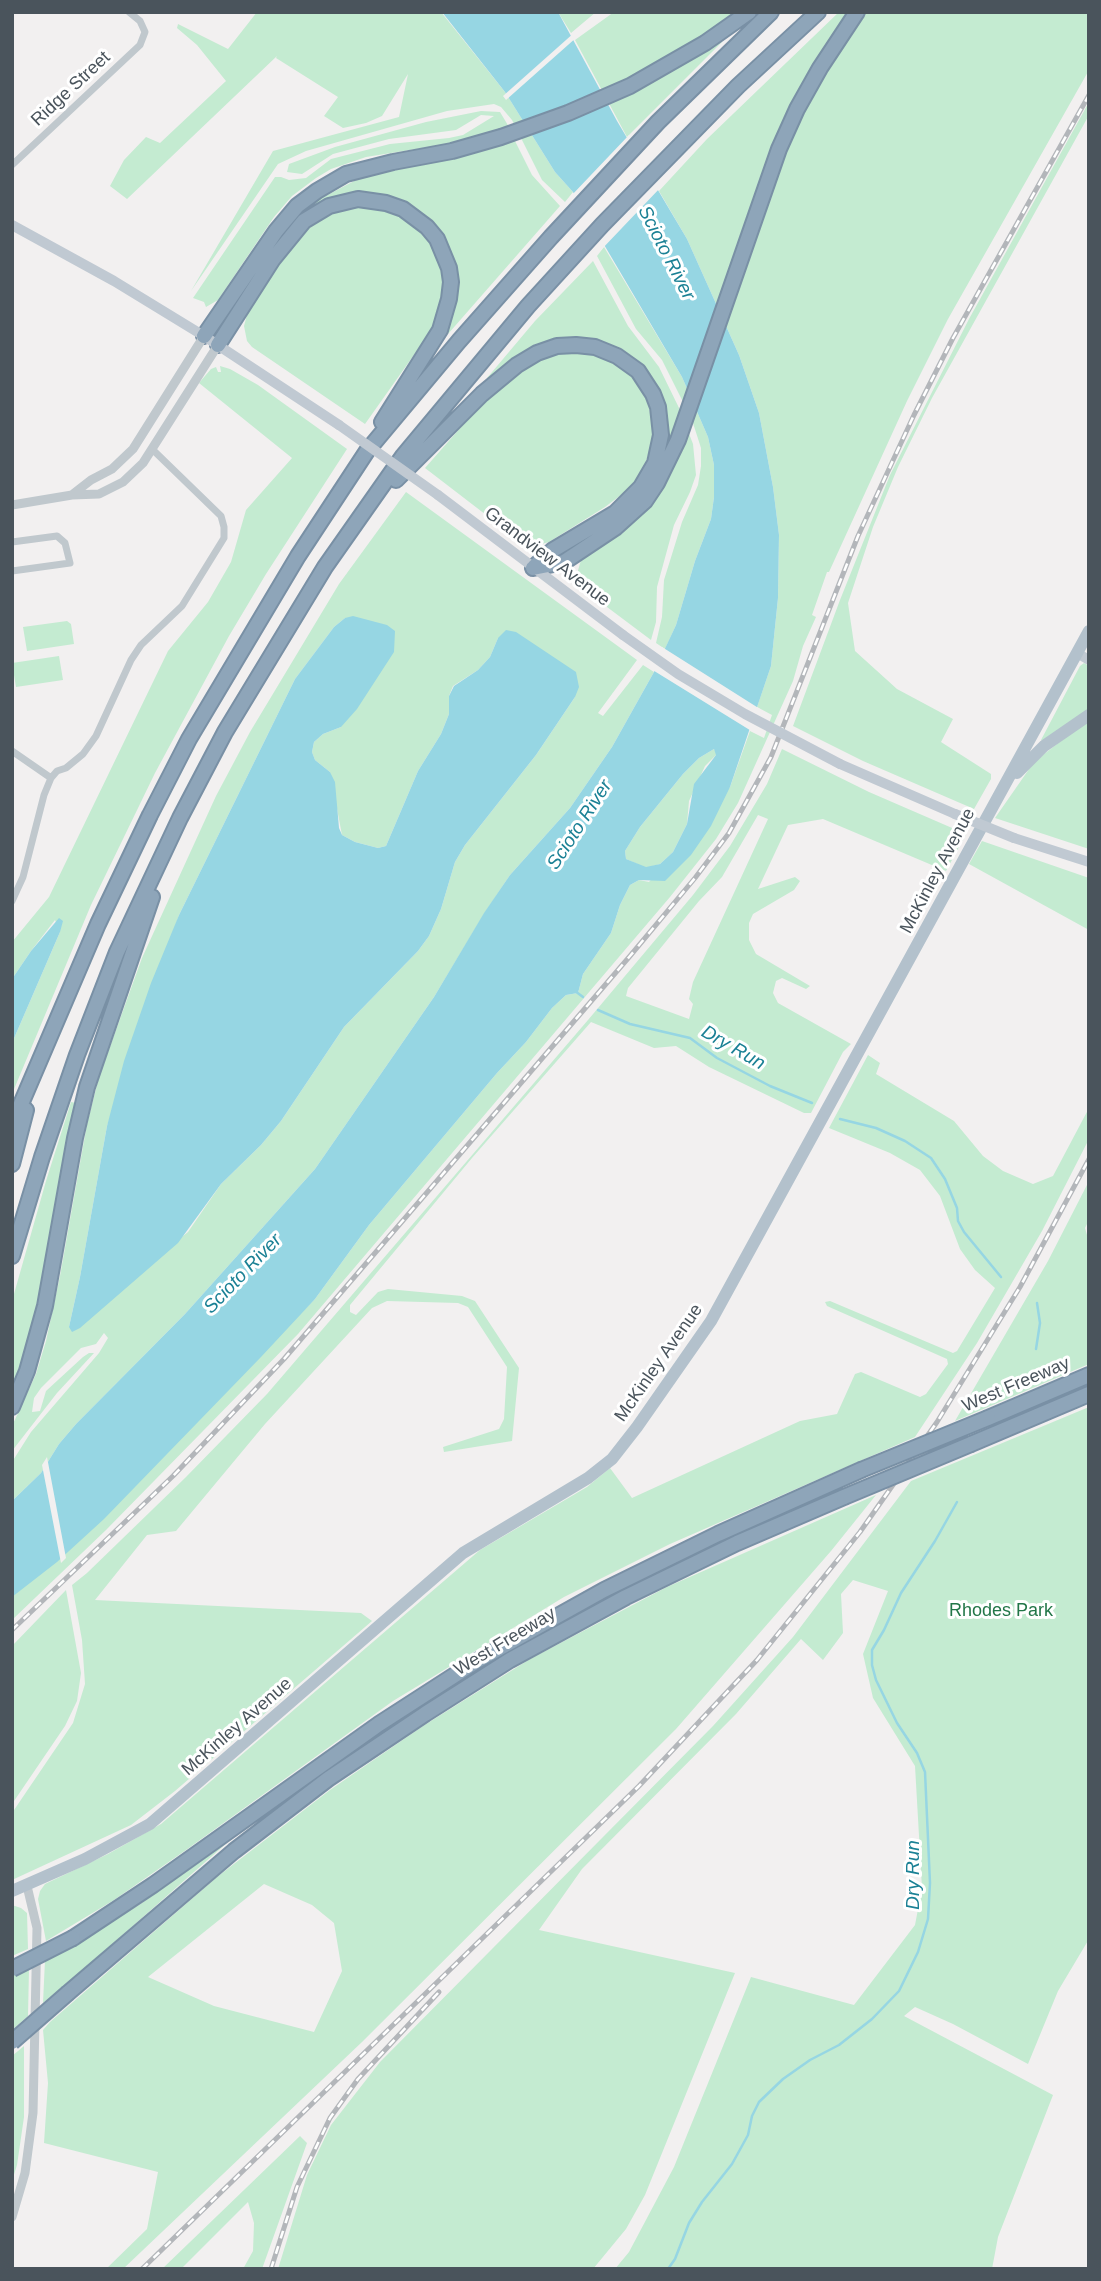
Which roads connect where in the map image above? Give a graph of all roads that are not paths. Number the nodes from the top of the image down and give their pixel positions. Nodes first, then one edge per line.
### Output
1 (129, 12) edge
2 (749, 12) edge
3 (771, 12) edge
4 (818, 12) edge
5 (857, 12) edge
6 (12, 165) edge
7 (12, 225) edge
8 (204, 336) junction
9 (218, 345) junction
10 (152, 449) junction
11 (366, 451) junction
12 (72, 495) junction
13 (12, 505) edge
14 (366, 507) junction
15 (12, 542) edge
16 (533, 568) junction
17 (12, 571) edge
18 (1089, 631) edge
19 (1083, 657) edge
20 (1089, 715) edge
21 (12, 751) edge
22 (51, 778) junction
23 (1006, 782) junction
24 (180, 818) junction
25 (1089, 862) edge
26 (12, 901) edge
27 (37, 1068) junction
28 (12, 1125) edge
29 (12, 1164) edge
30 (12, 1256) edge
31 (1089, 1376) edge
32 (1089, 1394) edge
33 (12, 1408) edge
34 (27, 1886) junction
35 (12, 1891) edge
36 (12, 1969) edge
37 (12, 2042) edge
38 (12, 2217) edge

1 - 6 street, Ridge Street
2 - 8 highway
3 - 11 highway
4 - 14 highway
5 - 16 highway
7 - 8 main road, Grandview Avenue
8 - 9 main road, Grandview Avenue
8 - 12 street
9 - 10 street
9 - 11 highway
9 - 16 main road, Grandview Avenue, bridge
10 - 12 street
10 - 22 street
11 - 27 highway
12 - 13 street
14 - 16 highway
14 - 24 highway
15 - 17 street
16 - 25 main road, Grandview Avenue, bridge
18 - 19 main road, McKinley Avenue
19 - 23 main road, McKinley Avenue
20 - 23 main road
21 - 22 street
22 - 26 street
23 - 34 main road, McKinley Avenue
24 - 30 highway
24 - 33 highway
27 - 28 highway
27 - 29 highway
31 - 36 highway, West Freeway, bridge
32 - 37 highway, West Freeway, bridge
34 - 35 main road, McKinley Avenue
34 - 38 street

